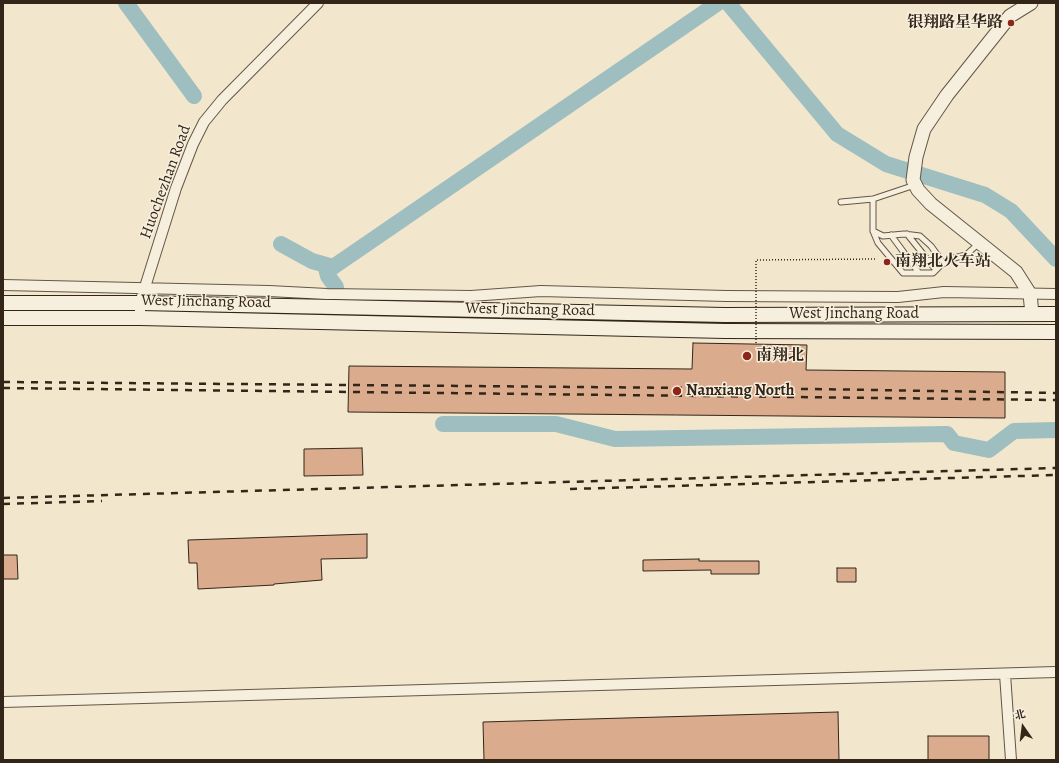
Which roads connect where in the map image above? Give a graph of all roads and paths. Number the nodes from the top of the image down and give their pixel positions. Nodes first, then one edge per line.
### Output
1 (318, 3) edge
2 (1031, 3) edge
3 (915, 182) junction
4 (873, 199) junction
5 (841, 202) dead end
6 (873, 231) junction
7 (907, 234) junction
8 (891, 235) junction
9 (979, 243) junction
10 (876, 259) dead end
11 (944, 264) junction
12 (936, 270) junction
13 (918, 273) junction
14 (3, 284) edge
15 (145, 288) junction
16 (1030, 294) junction
17 (1056, 294) edge
18 (3, 303) edge
19 (140, 303) junction
20 (1032, 314) junction
21 (1056, 314) edge
22 (3, 318) edge
23 (140, 318) junction
24 (1056, 332) edge
25 (756, 344) dead end
26 (1056, 672) edge
27 (1006, 674) junction
28 (3, 702) edge
29 (1011, 760) edge

1 - 15 street, Huochezhan Road
2 - 3 street
3 - 4 lane
3 - 9 street
4 - 5 lane
4 - 6 lane
6 - 8 lane
6 - 13 lane
7 - 8 lane
7 - 11 lane
7 - 12 lane
8 - 13 lane
9 - 11 lane
9 - 16 street
10 - 25 path, bridge
11 - 12 lane
12 - 13 lane
14 - 15 street
15 - 16 street
15 - 19 street, Huochezhan Road
16 - 17 street
16 - 20 street
18 - 19 main road, West Jinchang Road
19 - 20 main road, West Jinchang Road
19 - 23 street, Huochezhan Road
20 - 21 main road, West Jinchang Road
22 - 23 main road, West Jinchang Road
23 - 24 main road, West Jinchang Road
26 - 27 street
27 - 28 street
27 - 29 street

